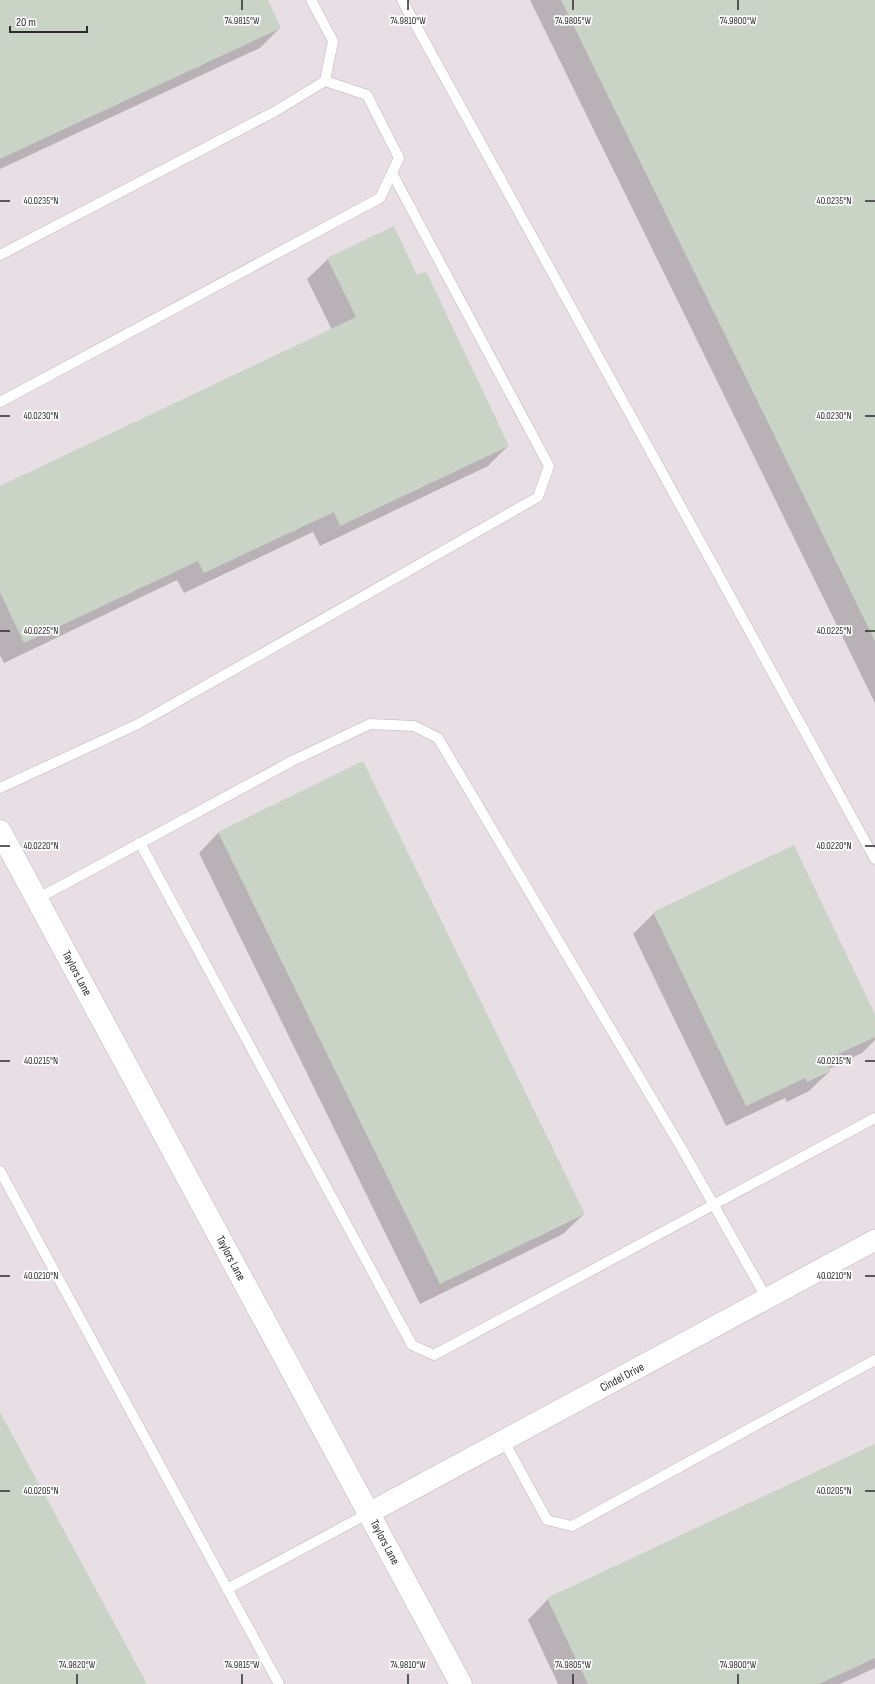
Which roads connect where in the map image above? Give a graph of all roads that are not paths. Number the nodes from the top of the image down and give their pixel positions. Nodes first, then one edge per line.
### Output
1 (311, 0) edge
2 (402, 0) edge
3 (325, 81) junction
4 (392, 173) junction
5 (0, 254) edge
6 (0, 402) edge
7 (0, 788) edge
8 (0, 831) edge
9 (140, 843) junction
10 (875, 859) edge
11 (37, 899) junction
12 (875, 1118) edge
13 (0, 1170) edge
14 (714, 1205) junction
15 (875, 1240) edge
16 (767, 1298) junction
17 (875, 1360) edge
18 (504, 1441) junction
19 (369, 1513) junction
20 (227, 1589) junction
21 (279, 1684) edge
22 (461, 1684) edge

1 - 3 lane
2 - 10 lane
3 - 4 lane
3 - 5 lane
4 - 6 lane
4 - 7 lane
8 - 11 street, Taylors Lane
9 - 11 lane
9 - 14 lane
9 - 14 lane
11 - 19 street, Taylors Lane
12 - 14 lane
13 - 20 lane
14 - 16 lane
15 - 16 street, Cindel Drive
16 - 18 street, Cindel Drive
17 - 18 lane
18 - 19 street, Cindel Drive
19 - 20 lane
19 - 22 street, Taylors Lane
20 - 21 lane

